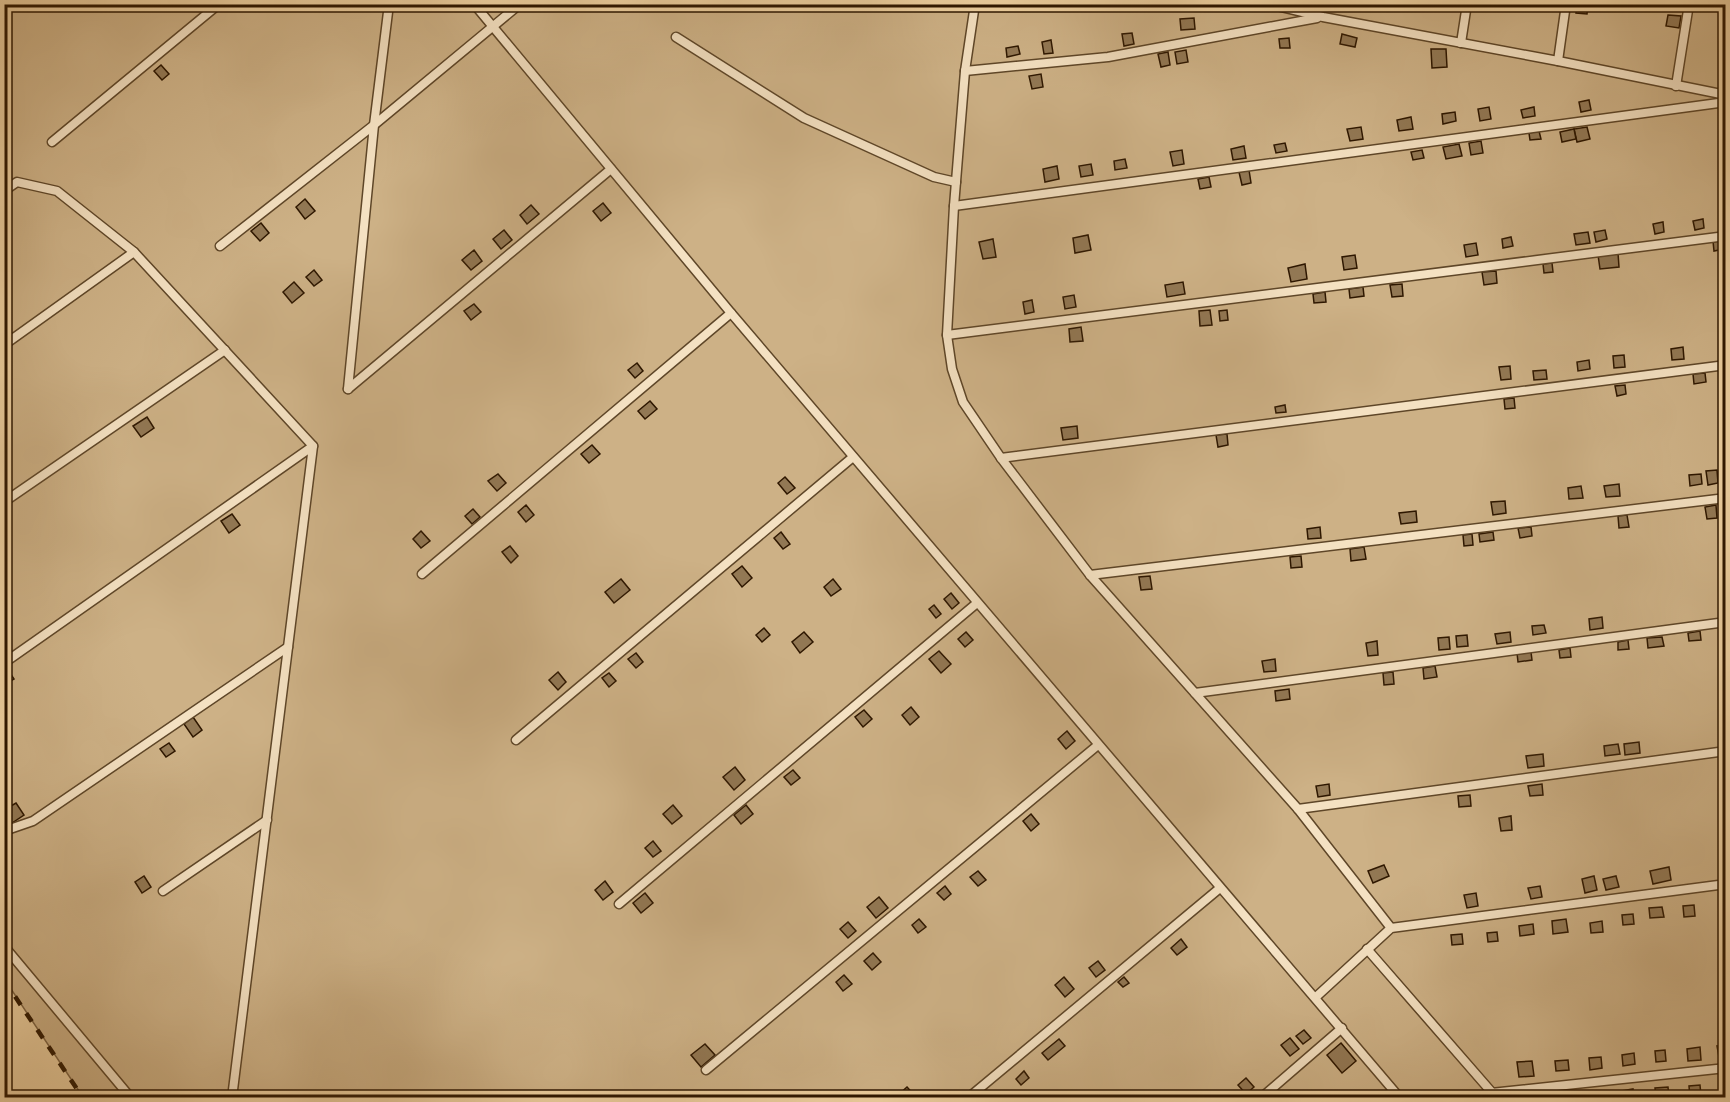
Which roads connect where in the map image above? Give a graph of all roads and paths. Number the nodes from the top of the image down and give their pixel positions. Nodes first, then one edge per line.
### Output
1 (219, 4) edge
2 (388, 4) edge
3 (474, 4) edge
4 (520, 4) edge
5 (975, 4) edge
6 (1269, 4) edge
7 (1467, 4) edge
8 (1566, 4) edge
9 (1689, 4) edge
10 (1323, 17) junction
11 (492, 26) junction
12 (676, 37) dead end
13 (1461, 43) junction
14 (1558, 61) junction
15 (965, 71) junction
16 (1676, 86) junction
17 (1725, 95) edge
18 (1725, 102) edge
19 (374, 125) junction
20 (52, 142) dead end
21 (611, 169) junction
22 (956, 182) junction
23 (4, 191) edge
24 (954, 206) junction
25 (1725, 236) edge
26 (220, 246) dead end
27 (134, 252) junction
28 (731, 313) junction
29 (947, 335) junction
30 (4, 345) edge
31 (225, 350) junction
32 (1725, 365) edge
33 (313, 446) junction
34 (854, 457) junction
35 (1001, 458) junction
36 (1725, 498) edge
37 (4, 502) edge
38 (422, 574) dead end
39 (1090, 575) junction
40 (977, 603) junction
41 (1725, 622) edge
42 (288, 646) junction
43 (4, 663) edge
44 (1195, 693) junction
45 (516, 740) dead end
46 (1098, 746) junction
47 (1725, 751) edge
48 (1298, 809) junction
49 (267, 820) junction
50 (4, 831) edge
51 (1725, 884) edge
52 (1220, 888) junction
53 (163, 891) dead end
54 (619, 904) dead end
55 (1391, 928) junction
56 (4, 946) edge
57 (1367, 949) junction
58 (1316, 997) junction
59 (1342, 1028) junction
60 (1725, 1068) edge
61 (706, 1070) dead end
62 (1493, 1095) edge
63 (131, 1098) edge
64 (232, 1098) edge
65 (968, 1098) edge
66 (1261, 1098) edge
67 (1400, 1098) edge

1 - 20 lane
2 - 19 lane
3 - 11 lane
4 - 11 lane
5 - 15 lane
6 - 10 lane
7 - 13 lane
8 - 14 lane
9 - 16 lane
10 - 13 lane
10 - 15 lane
11 - 19 lane
11 - 21 lane
12 - 22 lane
13 - 14 lane
14 - 16 lane
15 - 22 lane
16 - 17 lane
18 - 24 lane
19 - 21 lane
19 - 26 lane
21 - 28 lane
22 - 24 lane
23 - 27 lane
24 - 29 lane
25 - 29 lane
27 - 30 lane
27 - 31 lane
28 - 34 lane
28 - 38 lane
29 - 35 lane
31 - 33 lane
31 - 37 lane
32 - 35 lane
33 - 42 lane
33 - 43 lane
34 - 40 lane
34 - 45 lane
35 - 39 lane
36 - 39 lane
39 - 44 lane
40 - 46 lane
40 - 54 lane
41 - 44 lane
42 - 49 lane
42 - 50 lane
44 - 48 lane
46 - 52 lane
46 - 61 lane
47 - 48 lane
48 - 55 lane
49 - 53 lane
49 - 64 lane
51 - 55 lane
52 - 58 lane
52 - 65 lane
55 - 57 lane
56 - 63 lane
57 - 58 lane
57 - 62 lane
58 - 59 lane
59 - 66 lane
59 - 67 lane
60 - 62 lane

